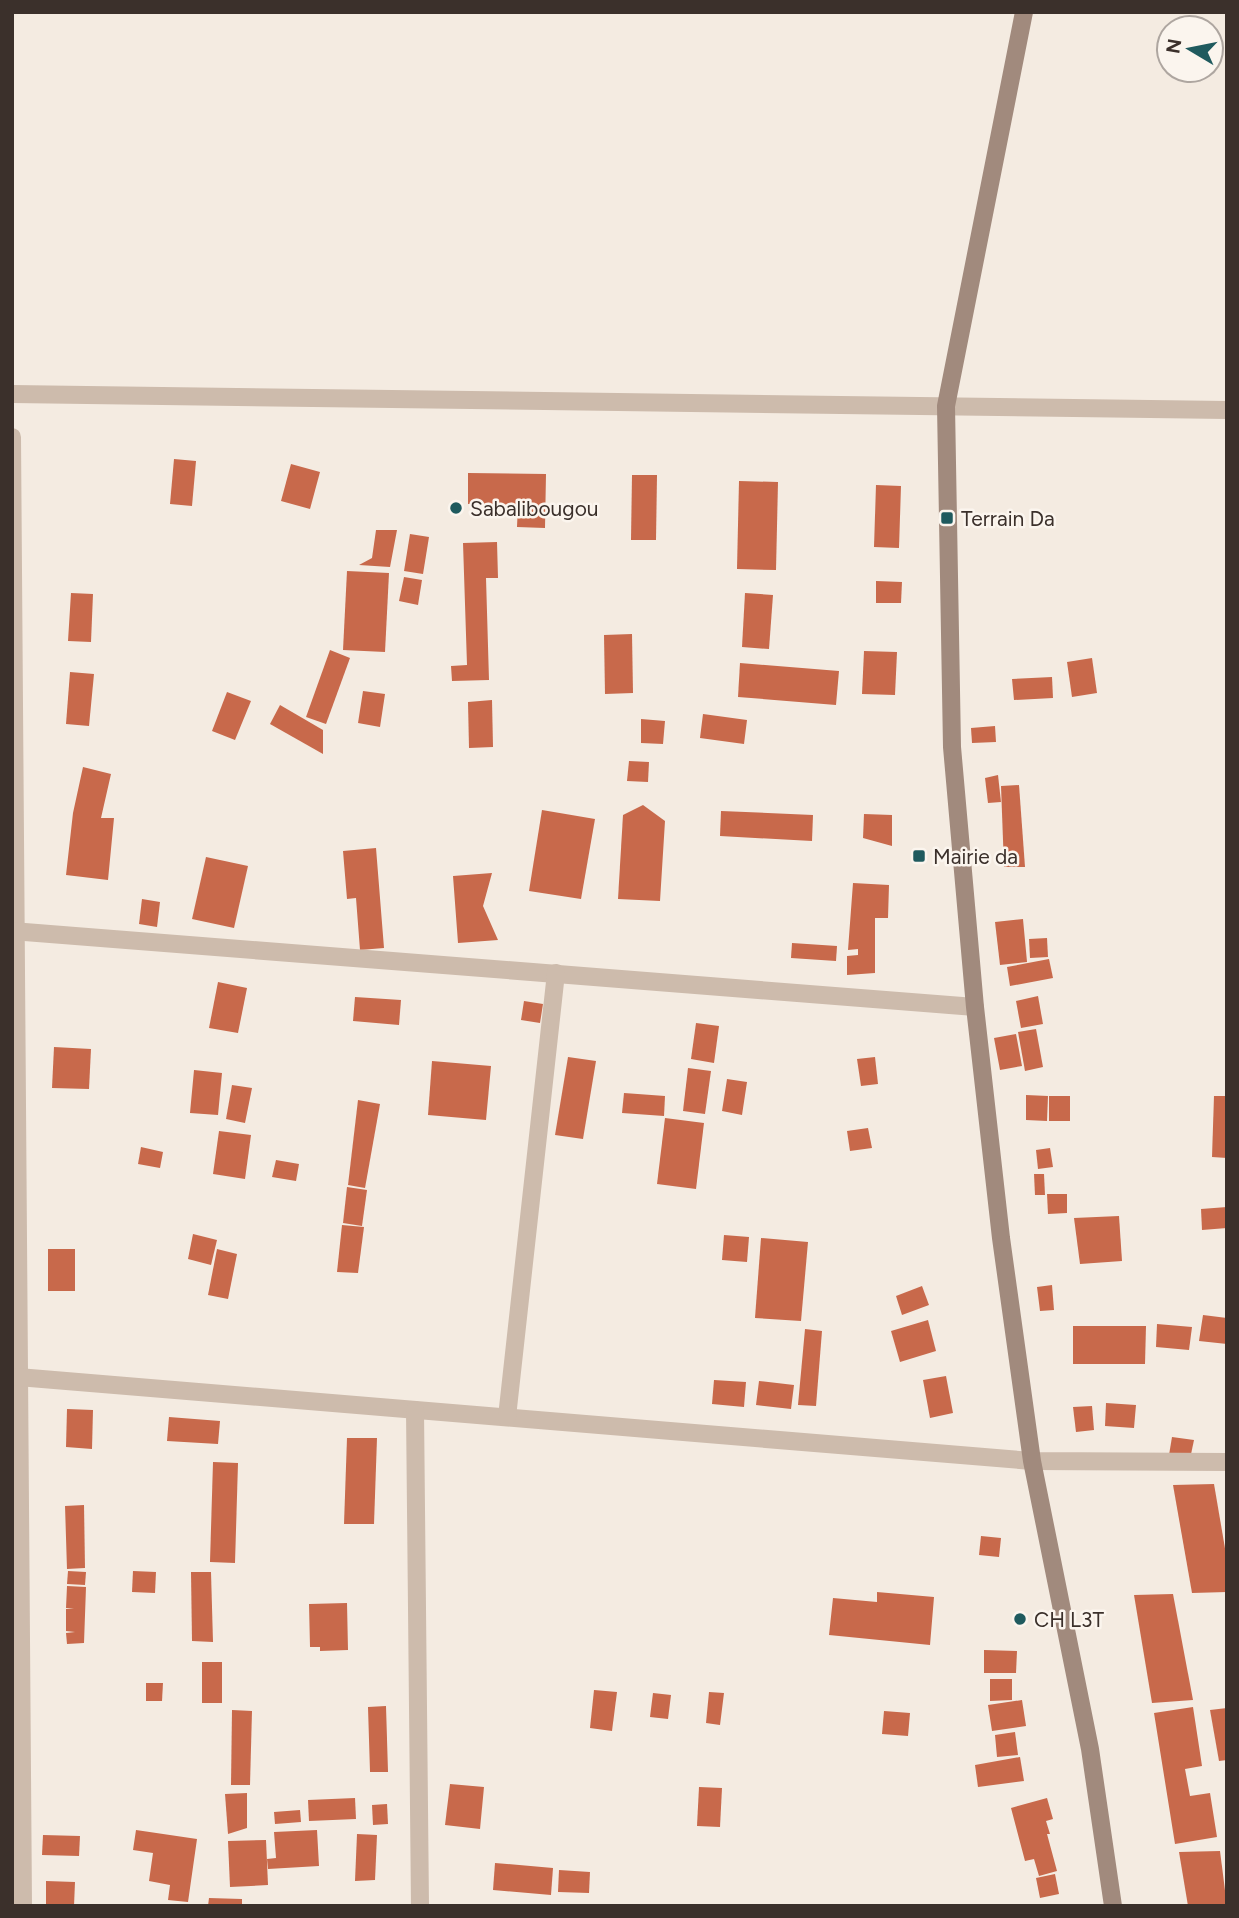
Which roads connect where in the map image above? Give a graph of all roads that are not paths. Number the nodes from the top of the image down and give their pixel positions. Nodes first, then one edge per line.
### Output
1 (1024, 12) edge
2 (12, 394) edge
3 (946, 406) junction
4 (1227, 410) edge
5 (12, 437) edge
6 (15, 931) edge
7 (556, 974) junction
8 (975, 1007) junction
9 (18, 1377) junction
10 (415, 1410) junction
11 (507, 1417) junction
12 (1032, 1461) junction
13 (1227, 1462) edge
14 (23, 1906) edge
15 (420, 1906) edge
16 (1113, 1906) edge

1 - 3 main road
2 - 3 street
3 - 4 street
3 - 8 main road
5 - 6 street
6 - 7 street
6 - 9 street
7 - 8 street
7 - 11 street
8 - 12 main road
9 - 10 street
9 - 14 street
10 - 11 street
10 - 15 street
11 - 12 street
12 - 13 street
12 - 16 main road

